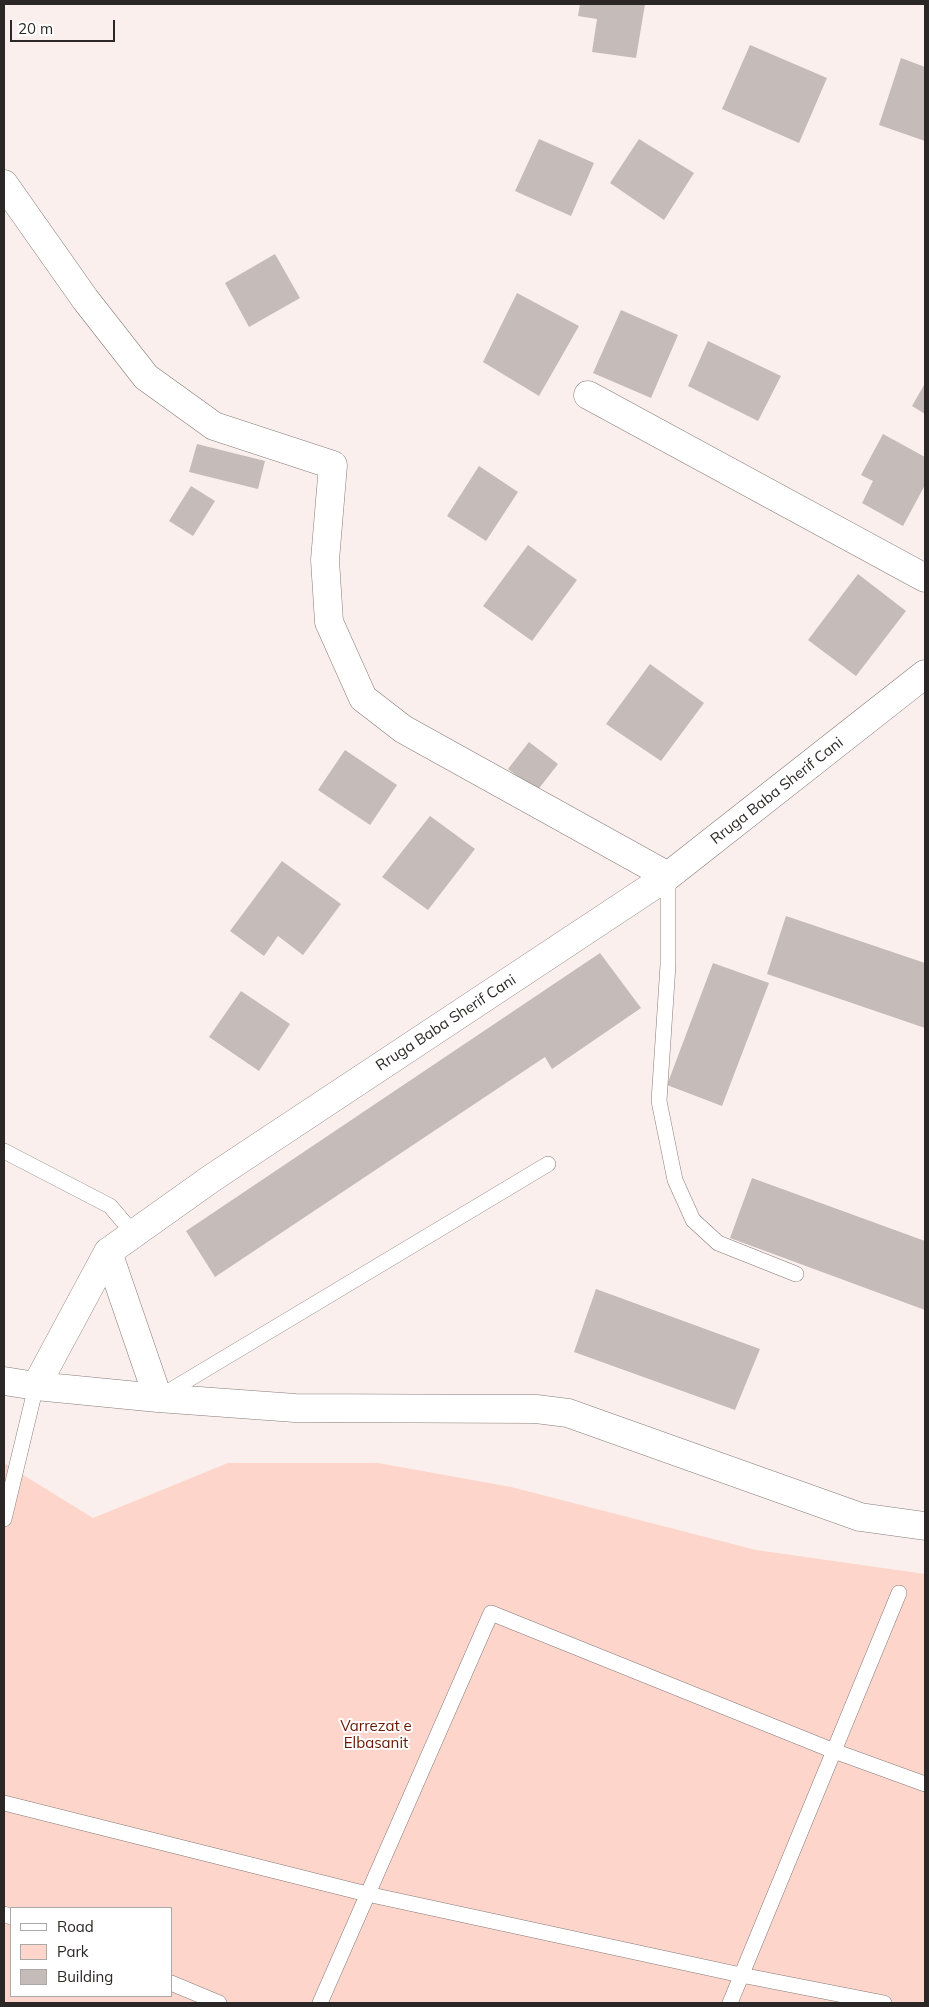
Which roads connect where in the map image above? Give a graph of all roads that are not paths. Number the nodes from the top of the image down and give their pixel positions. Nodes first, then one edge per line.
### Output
1 (4, 184) edge
2 (588, 395) dead end
3 (925, 578) edge
4 (925, 674) edge
5 (668, 876) junction
6 (4, 1151) edge
7 (548, 1164) dead end
8 (134, 1234) junction
9 (108, 1252) junction
10 (796, 1274) dead end
11 (4, 1381) edge
12 (36, 1386) junction
13 (158, 1398) junction
14 (4, 1519) edge
15 (925, 1526) edge
16 (899, 1594) dead end
17 (834, 1751) junction
18 (925, 1784) edge
19 (4, 1803) edge
20 (367, 1894) junction
21 (741, 1975) junction
22 (172, 1983) edge
23 (219, 2003) edge
24 (320, 2003) edge
25 (730, 2003) edge
26 (884, 2003) edge

1 - 5 street
2 - 3 street
4 - 5 street, Rruga Baba Sherif Cani
5 - 8 street, Rruga Baba Sherif Cani
5 - 10 lane
6 - 8 lane
7 - 13 lane
8 - 9 street, Rruga Baba Sherif Cani
9 - 12 street, Rruga Baba Sherif Cani
9 - 13 street
11 - 12 street
12 - 13 street
12 - 14 lane
13 - 15 street
16 - 17 lane
17 - 18 lane
17 - 20 lane
17 - 21 lane
19 - 20 lane
20 - 21 lane
20 - 24 lane
21 - 25 lane
21 - 26 lane
22 - 23 lane

